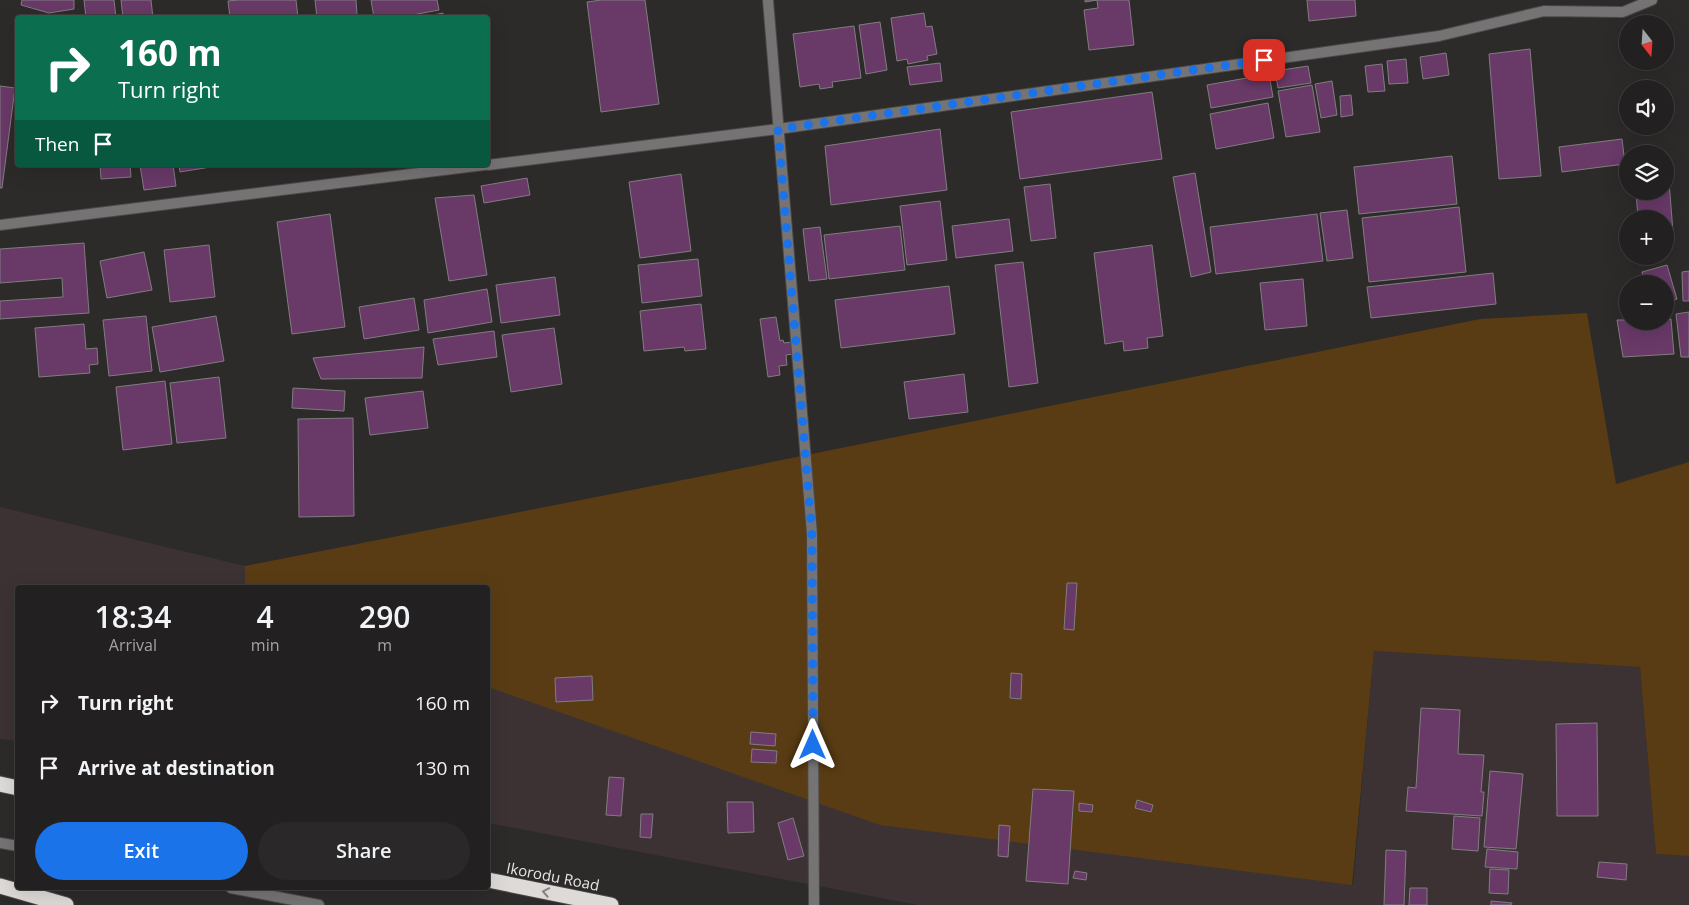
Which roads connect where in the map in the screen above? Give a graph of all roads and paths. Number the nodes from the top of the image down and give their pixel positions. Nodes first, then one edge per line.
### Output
1 (768, 0) edge
2 (1652, 0) edge
3 (778, 129) junction
4 (490, 165) edge
5 (470, 167) edge
6 (0, 224) edge
7 (0, 784) edge
8 (15, 787) edge
9 (0, 842) edge
10 (15, 845) edge
11 (490, 880) edge
12 (0, 886) edge
13 (241, 890) edge
14 (66, 905) edge
15 (319, 905) edge
16 (611, 905) edge
17 (814, 905) edge

1 - 3 street
2 - 3 street
3 - 4 street
3 - 17 street
5 - 6 street
7 - 8 highway
9 - 10 street
16 -> 11 highway, Ikorodu Road
12 - 14 highway
13 - 15 street

